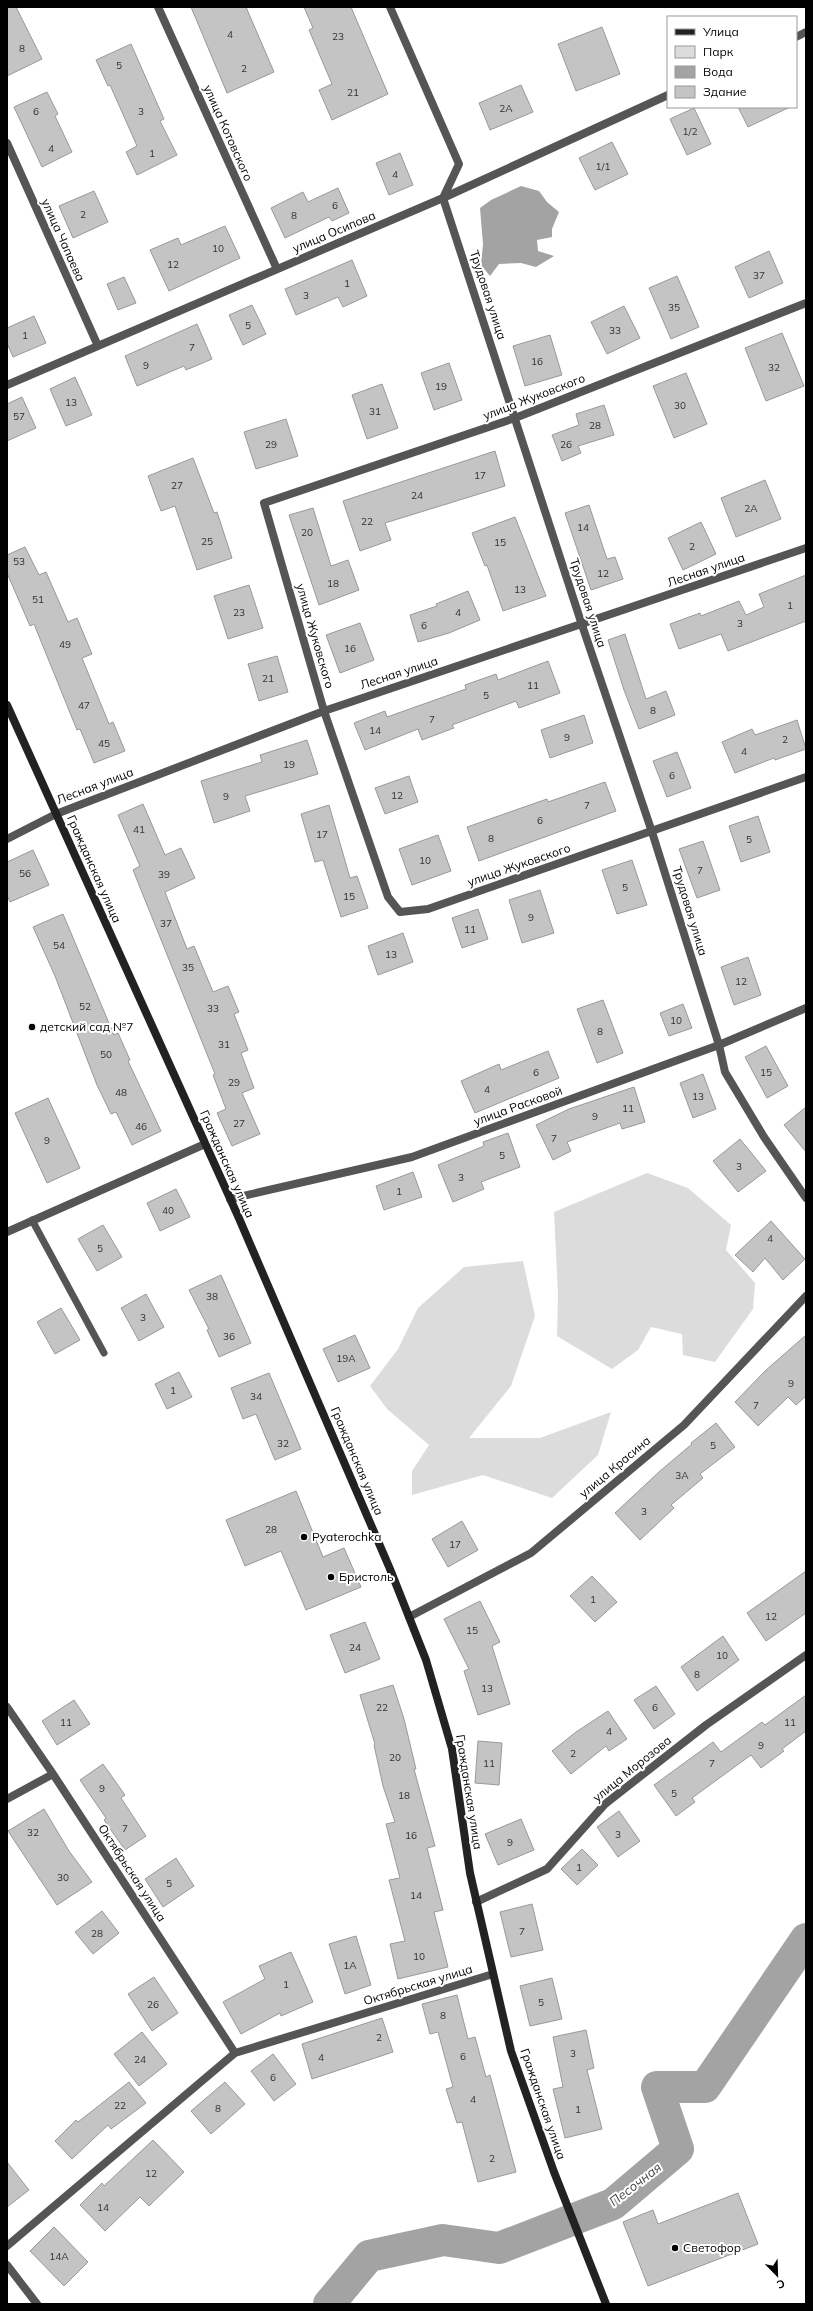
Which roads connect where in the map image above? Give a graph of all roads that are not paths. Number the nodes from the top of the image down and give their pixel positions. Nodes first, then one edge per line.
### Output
1 (158, 7) edge
2 (390, 7) edge
3 (806, 32) edge
4 (797, 36) edge
5 (667, 95) edge
6 (7, 143) edge
7 (444, 198) junction
8 (277, 270) junction
9 (806, 303) edge
10 (98, 346) junction
11 (7, 385) edge
12 (515, 418) junction
13 (806, 548) edge
14 (582, 625) junction
15 (7, 705) edge
16 (324, 711) junction
17 (806, 777) edge
18 (56, 814) junction
19 (652, 832) junction
20 (7, 839) edge
21 (806, 1008) edge
22 (719, 1045) junction
23 (205, 1144) junction
24 (806, 1198) edge
25 (230, 1199) junction
26 (32, 1220) junction
27 (7, 1232) edge
28 (806, 1296) edge
29 (104, 1353) dead end
30 (409, 1617) junction
31 (806, 1655) edge
32 (7, 1707) edge
33 (53, 1774) junction
34 (7, 1799) edge
35 (476, 1902) junction
36 (493, 1974) junction
37 (234, 2053) junction
38 (7, 2246) edge
39 (7, 2265) edge
40 (37, 2304) edge
41 (606, 2304) edge

1 - 8 street, улица Котовского
2 - 7 street
3 - 4 street
5 - 7 street, улица Осипова
6 - 10 street, улица Чапаева
7 - 8 street, улица Осипова
7 - 12 street, Трудовая улица
8 - 10 street, улица Осипова
9 - 12 street, улица Жуковского
10 - 11 street, улица Осипова
12 - 14 street, Трудовая улица
12 - 16 street, улица Жуковского
13 - 14 street, Лесная улица
14 - 16 street, Лесная улица
14 - 19 street, Трудовая улица
15 - 18 street, Гражданская улица
16 - 18 street, Лесная улица
16 - 19 street, улица Жуковского
17 - 19 street, улица Жуковского
18 - 20 street, Лесная улица
18 - 23 street, Гражданская улица
19 - 22 street, Трудовая улица
21 - 22 street, улица Расковой
22 - 24 street, Трудовая улица
22 - 25 street, улица Расковой
23 - 25 street, Гражданская улица
23 - 26 street
25 - 30 street, Гражданская улица
26 - 27 street
26 - 29 lane
28 - 30 street, улица Красина
30 - 35 street, Гражданская улица
31 - 35 street, улица Морозова
32 - 33 street, Октябрьская улица
33 - 34 street
33 - 37 street, Октябрьская улица
35 - 36 street, Гражданская улица
36 - 37 street, Октябрьская улица
36 - 41 street, Гражданская улица
37 - 38 street, Октябрьская улица
39 - 40 street

